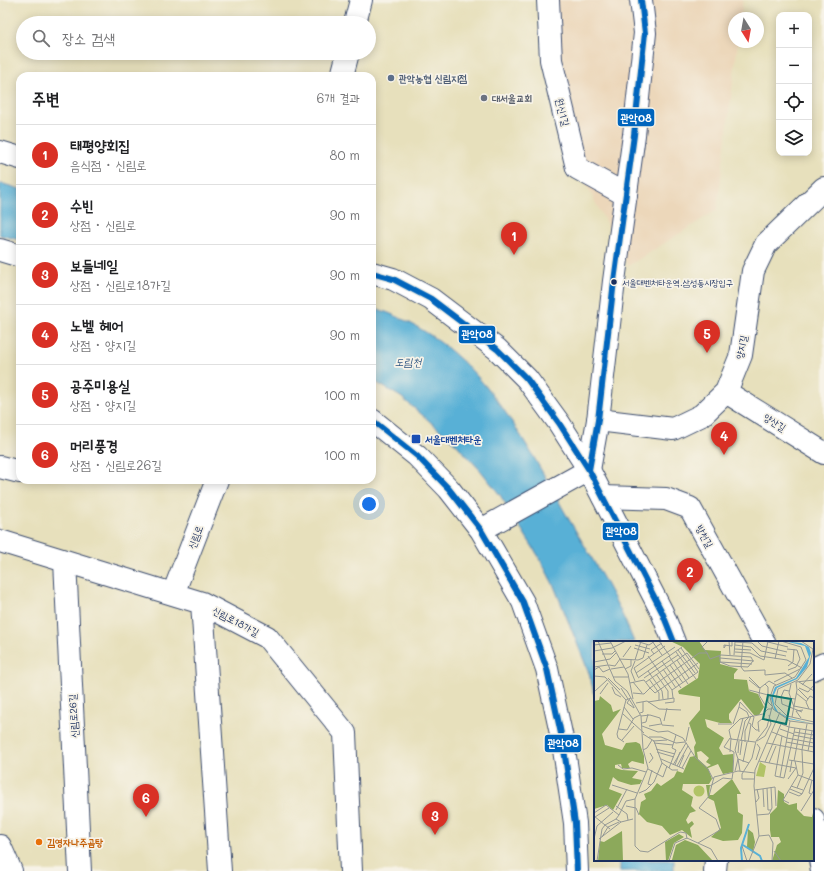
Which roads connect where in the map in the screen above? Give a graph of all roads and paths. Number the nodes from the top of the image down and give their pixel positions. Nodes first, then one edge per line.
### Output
1 (349, 0) edge
2 (361, 0) edge
3 (548, 0) edge
4 (641, 0) edge
5 (346, 16) edge
6 (357, 16) edge
7 (334, 60) edge
8 (346, 60) edge
9 (332, 72) edge
10 (343, 72) edge
11 (0, 152) edge
12 (16, 157) edge
13 (824, 188) edge
14 (626, 195) junction
15 (0, 250) edge
16 (16, 255) edge
17 (376, 273) edge
18 (726, 392) junction
19 (598, 420) junction
20 (376, 423) edge
21 (824, 453) edge
22 (0, 468) edge
23 (589, 470) junction
24 (16, 471) edge
25 (215, 484) edge
26 (603, 497) junction
27 (481, 530) junction
28 (0, 541) edge
29 (65, 561) junction
30 (173, 594) junction
31 (202, 603) junction
32 (674, 641) edge
33 (763, 641) edge
34 (824, 664) edge
35 (814, 669) edge
36 (814, 823) edge
37 (0, 846) edge
38 (822, 858) edge
39 (716, 861) edge
40 (11, 871) edge
41 (80, 871) edge
42 (220, 871) edge
43 (351, 871) edge
44 (577, 871) edge
45 (715, 871) edge

1 - 5 street
2 - 6 street
3 - 14 street, 원신1길
4 - 14 street
7 - 9 street
8 - 10 street
11 - 12 street
13 - 18 street, 양지길
14 - 19 street
15 - 16 street
17 - 23 street
18 - 19 street, 양지길
18 - 21 street, 양산길
19 - 23 street
20 - 27 street
22 - 24 street
23 - 26 street
23 - 27 street
25 - 30 street, 신림로
26 - 32 street
26 - 33 street, 방천길
27 - 44 street
28 - 29 street, 신림로18가길
29 - 30 street, 신림로18가길
29 - 41 street, 신림로26길
30 - 31 street, 신림로18가길
31 - 42 street
31 - 43 street, 신림로18가길
34 - 35 street
36 - 38 street
37 - 40 street
39 - 45 street

